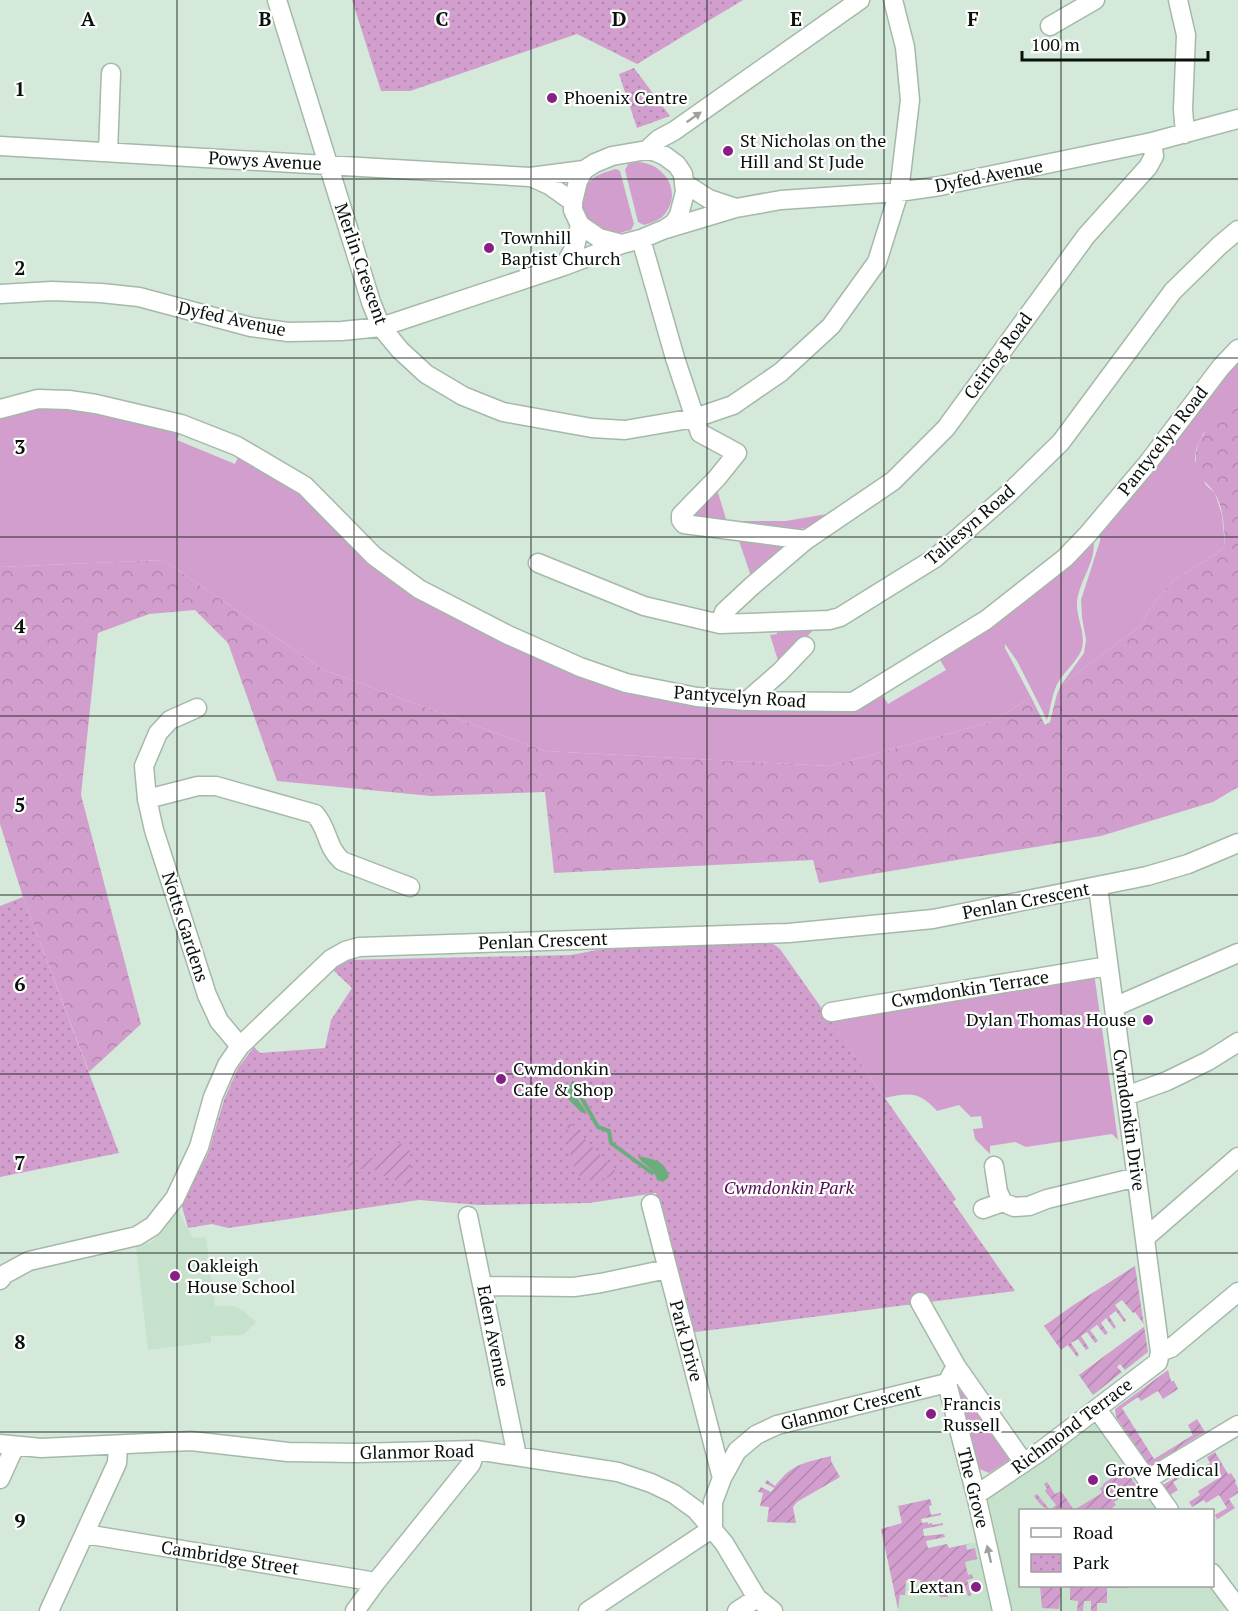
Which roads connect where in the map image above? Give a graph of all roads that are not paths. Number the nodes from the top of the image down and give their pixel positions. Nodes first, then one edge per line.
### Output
1 (277, 0) edge
2 (860, 0) edge
3 (892, 0) edge
4 (1095, 0) edge
5 (1178, 0) edge
6 (1050, 26) dead end
7 (111, 73) dead end
8 (1238, 119) edge
9 (1185, 134) junction
10 (1152, 142) junction
11 (0, 146) edge
12 (647, 150) junction
13 (108, 152) junction
14 (328, 165) junction
15 (584, 170) junction
16 (530, 177) junction
17 (684, 183) junction
18 (899, 192) junction
19 (573, 202) junction
20 (736, 208) junction
21 (580, 225) junction
22 (665, 229) junction
23 (1238, 230) edge
24 (641, 239) junction
25 (622, 244) junction
26 (564, 266) junction
27 (0, 294) edge
28 (381, 327) junction
29 (1238, 349) edge
30 (0, 409) edge
31 (694, 418) junction
32 (806, 540) junction
33 (538, 563) dead end
34 (720, 624) junction
35 (805, 646) dead end
36 (747, 700) junction
37 (196, 708) dead end
38 (147, 799) junction
39 (1238, 843) edge
40 (410, 887) dead end
41 (1098, 887) junction
42 (1238, 953) edge
43 (1108, 966) junction
44 (1114, 1006) junction
45 (831, 1012) dead end
46 (1238, 1042) edge
47 (240, 1046) junction
48 (1126, 1096) junction
49 (1238, 1157) edge
50 (994, 1166) dead end
51 (1137, 1177) junction
52 (1004, 1202) junction
53 (651, 1204) dead end
54 (983, 1209) dead end
55 (468, 1216) dead end
56 (1145, 1238) junction
57 (667, 1269) junction
58 (0, 1280) edge
59 (483, 1286) junction
60 (1238, 1292) edge
61 (920, 1302) dead end
62 (1160, 1352) junction
63 (951, 1375) junction
64 (1097, 1408) junction
65 (1238, 1425) edge
66 (7, 1445) edge
67 (118, 1446) junction
68 (476, 1450) junction
69 (517, 1455) junction
70 (1024, 1463) junction
71 (722, 1478) junction
72 (0, 1479) edge
73 (1148, 1479) junction
74 (976, 1495) junction
75 (1168, 1509) edge
76 (713, 1528) junction
77 (85, 1534) junction
78 (1214, 1576) edge
79 (376, 1582) junction
80 (757, 1598) junction
81 (1238, 1608) edge
82 (49, 1611) edge
83 (356, 1611) edge
84 (588, 1611) edge
85 (738, 1611) edge
86 (773, 1611) edge
87 (1002, 1611) edge

1 - 14 street, Merlin Crescent
12 -> 2 street
3 - 18 street, Merlin Crescent
4 - 6 street
5 - 9 street
7 - 13 street
8 - 9 street, Dyfed Avenue
9 - 10 street, Dyfed Avenue
10 - 18 street, Dyfed Avenue
10 - 32 street, Ceiriog Road
11 - 13 street, Powys Avenue
12 - 15 street
12 - 17 street
13 - 14 street, Powys Avenue
14 - 16 street, Powys Avenue
14 - 28 street, Merlin Crescent
15 - 16 street, Powys Avenue
15 - 19 street
16 - 19 street, Powys Avenue
17 - 20 street, Dyfed Avenue
17 - 22 street
18 - 20 street, Dyfed Avenue
18 - 31 street, Merlin Crescent
19 - 21 street
20 - 22 street, Dyfed Avenue
21 - 25 street
21 - 26 street
22 - 24 street
23 - 34 street, Taliesyn Road
24 - 25 street
24 - 31 street
25 - 26 street, Dyfed Avenue
26 - 28 street, Dyfed Avenue
27 - 28 street, Dyfed Avenue
28 - 31 street, Merlin Crescent
29 - 36 street, Pantycelyn Road
30 - 36 street, Pantycelyn Road
31 - 32 street
32 - 34 street, Ceiriog Road
33 - 34 street, Taliesyn Road
35 - 36 street
37 - 38 street, Notts Gardens
38 - 40 street
38 - 47 street, Notts Gardens
39 - 41 street, Penlan Crescent
41 - 43 street, Cwmdonkin Drive
41 - 47 street, Penlan Crescent
42 - 44 street
43 - 44 street, Cwmdonkin Drive
43 - 45 street, Cwmdonkin Terrace
44 - 48 street, Cwmdonkin Drive
46 - 48 street
47 - 58 street, Penlan Crescent
48 - 51 street, Cwmdonkin Drive
49 - 56 street
50 - 52 street
51 - 52 street
51 - 56 street, Cwmdonkin Drive
52 - 54 street
53 - 57 street, Park Drive
55 - 59 street, Eden Avenue
56 - 62 street, Cwmdonkin Drive
57 - 59 street
57 - 71 street, Park Drive
59 - 69 street, Eden Avenue
60 - 62 street, Richmond Terrace
61 - 63 street, The Grove
62 - 64 street, Richmond Terrace
63 - 70 street, The Grove
63 - 71 street, Glanmor Crescent
63 - 74 street, The Grove
64 - 70 street, Richmond Terrace
64 - 73 street
65 - 73 street
66 - 67 street, Glanmor Road
66 - 72 street
67 - 68 street, Glanmor Road
67 - 77 street
68 - 69 street, Glanmor Road
68 - 79 street
69 - 76 street, Glanmor Road
70 - 74 street, Richmond Terrace
71 - 76 street, Glanmor Crescent
73 - 75 street
87 -> 74 street, The Grove
76 - 80 street, Glanmor Road
76 - 84 street
77 - 79 street, Cambridge Street
77 - 82 street
78 - 81 street
79 - 83 street
80 - 85 street
80 - 86 street, Glanmor Road

